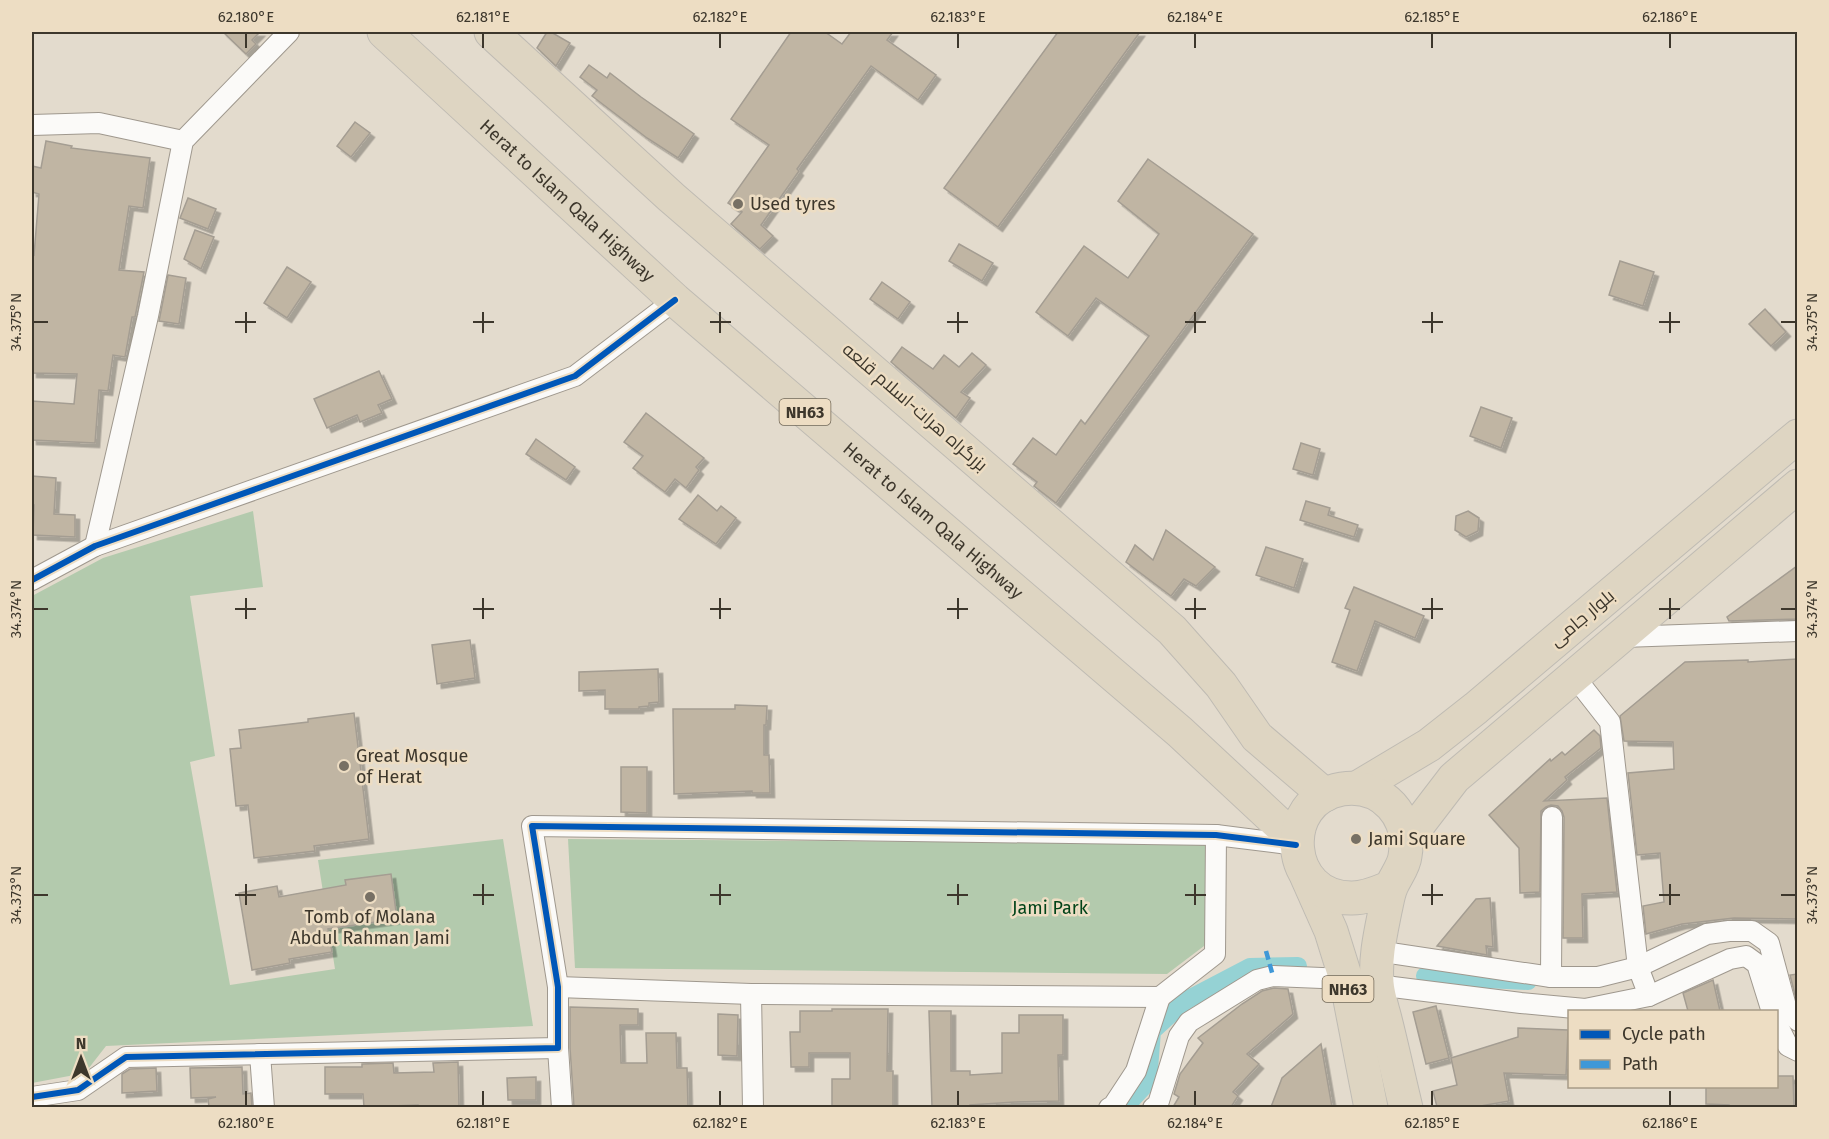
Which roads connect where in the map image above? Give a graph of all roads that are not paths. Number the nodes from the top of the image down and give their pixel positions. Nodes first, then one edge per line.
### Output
1 (289, 32) edge
2 (384, 32) edge
3 (491, 32) edge
4 (32, 125) edge
5 (183, 141) junction
6 (675, 300) junction
7 (1797, 436) edge
8 (1797, 486) edge
9 (95, 546) junction
10 (32, 580) edge
11 (1797, 631) edge
12 (1620, 637) junction
13 (1574, 676) junction
14 (1357, 788) junction
15 (1325, 795) junction
16 (1552, 817) dead end
17 (1216, 835) junction
18 (1405, 842) junction
19 (1299, 854) junction
20 (1391, 886) junction
21 (1377, 951) junction
22 (1638, 967) junction
23 (1551, 977) junction
24 (1361, 982) junction
25 (558, 987) junction
26 (751, 994) junction
27 (1649, 996) junction
28 (1160, 997) junction
29 (1772, 1010) edge
30 (1797, 1021) edge
31 (1778, 1026) edge
32 (558, 1048) junction
33 (1797, 1051) edge
34 (260, 1054) junction
35 (32, 1097) edge
36 (264, 1107) edge
37 (562, 1107) edge
38 (753, 1107) edge
39 (1109, 1107) edge
40 (1153, 1107) edge
41 (1371, 1107) edge
42 (1406, 1107) edge

1 - 5 street
2 - 6 highway, Herat to Islam Qala Highway / NH63
3 - 15 highway, بزرگراه هرات-اسلام قلعه
4 - 5 street
5 - 9 street
6 - 9 street
6 - 19 highway, Herat to Islam Qala Highway / NH63
7 - 14 highway, بلوار جامی
8 - 12 highway
9 - 10 street
11 - 12 street
12 - 13 highway
13 - 18 highway
13 - 22 street
14 - 15 highway
14 - 18 highway, NH63
15 - 19 highway
16 - 23 street
17 - 19 street
17 - 25 street
17 - 28 street
18 - 20 highway, NH63
19 - 20 highway, NH63
19 - 24 highway, NH63
20 - 21 highway, NH63
21 - 23 street
21 - 24 highway, NH63
22 - 23 street
22 - 27 street
22 - 30 street
24 - 27 street
24 - 40 street
24 - 41 highway, NH63
24 - 42 highway, NH63
25 - 26 street
25 - 32 street
26 - 28 street
26 - 38 street
27 - 29 street
28 - 39 street
31 - 33 street
32 - 34 street
32 - 37 street
34 - 35 street
34 - 36 street

